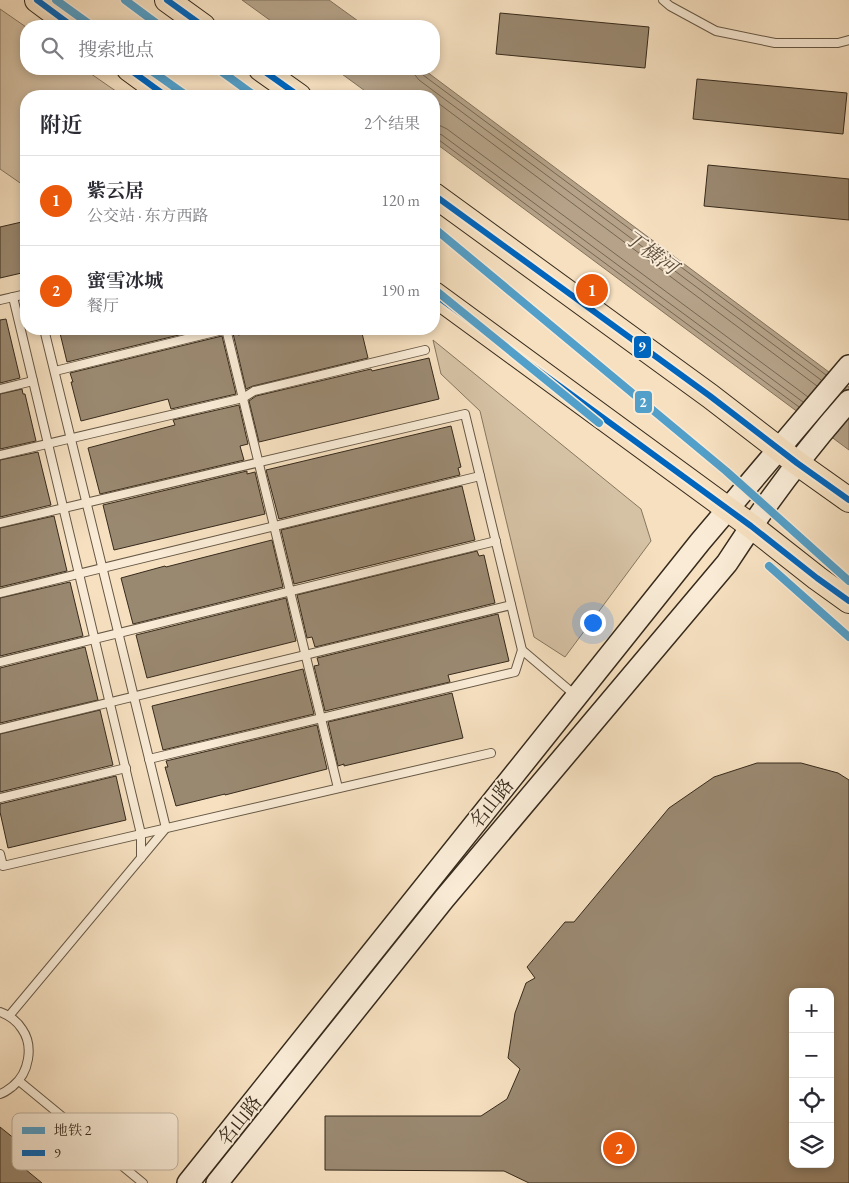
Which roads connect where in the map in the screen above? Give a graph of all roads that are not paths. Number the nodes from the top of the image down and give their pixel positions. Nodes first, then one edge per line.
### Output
1 (37, 0) edge
2 (167, 0) edge
3 (663, 0) edge
4 (64, 20) edge
5 (195, 20) edge
6 (849, 40) edge
7 (138, 75) edge
8 (269, 75) edge
9 (158, 90) edge
10 (291, 90) edge
11 (440, 198) edge
12 (20, 295) edge
13 (13, 297) junction
14 (440, 298) edge
15 (0, 300) edge
16 (20, 326) edge
17 (22, 335) edge
18 (46, 335) edge
19 (202, 335) edge
20 (227, 335) edge
21 (424, 350) dead end
22 (846, 369) edge
23 (55, 371) junction
24 (33, 381) junction
25 (0, 389) edge
26 (243, 398) junction
27 (849, 401) edge
28 (71, 438) junction
29 (48, 443) junction
30 (0, 454) edge
31 (788, 456) junction
32 (258, 462) junction
33 (480, 476) junction
34 (849, 500) edge
35 (87, 503) junction
36 (64, 508) junction
37 (728, 509) junction
38 (0, 524) edge
39 (274, 526) junction
40 (751, 526) junction
41 (496, 542) junction
42 (103, 568) junction
43 (79, 574) junction
44 (290, 592) junction
45 (0, 593) edge
46 (849, 601) edge
47 (512, 605) junction
48 (119, 633) junction
49 (95, 639) junction
50 (522, 650) junction
51 (306, 654) junction
52 (0, 662) edge
53 (134, 696) junction
54 (577, 696) junction
55 (110, 702) junction
56 (321, 718) junction
57 (0, 729) edge
58 (491, 753) dead end
59 (149, 759) junction
60 (126, 768) junction
61 (338, 788) junction
62 (0, 798) edge
63 (166, 828) junction
64 (141, 834) junction
65 (0, 854) edge
66 (141, 858) junction
67 (0, 1012) edge
68 (9, 1016) junction
69 (19, 1081) junction
70 (0, 1094) edge
71 (58, 1113) edge
72 (127, 1170) edge
73 (143, 1183) edge
74 (188, 1183) edge
75 (217, 1183) edge

1 - 4 main road
2 - 5 main road
3 - 6 lane
7 - 9 main road
8 - 10 main road
11 - 31 main road
12 - 13 lane
13 - 15 lane
13 - 16 lane
14 - 37 main road
17 - 24 lane
18 - 23 lane
19 - 23 lane
20 - 26 lane
21 - 26 lane
22 - 31 street, 名山路
23 - 28 lane
24 - 25 lane
24 - 29 lane
26 - 28 lane
26 - 32 lane
27 - 31 street
28 - 29 lane
28 - 35 lane
29 - 30 lane
29 - 36 lane
31 - 34 main road
31 - 37 street, 名山路
31 - 40 street, 名山路
32 - 33 lane
32 - 35 lane
32 - 39 lane
33 - 39 lane
33 - 41 lane
35 - 36 lane
35 - 42 lane
36 - 38 lane
36 - 43 lane
37 - 40 main road
37 - 54 street, 名山路
39 - 42 lane
39 - 44 lane
40 - 46 main road
40 - 75 street, 名山路
41 - 44 lane
41 - 47 lane
42 - 43 lane
42 - 48 lane
43 - 45 lane
43 - 49 lane
44 - 48 lane
44 - 51 lane
47 - 50 lane
47 - 51 lane
48 - 49 lane
48 - 53 lane
49 - 52 lane
49 - 55 lane
50 - 54 lane
50 - 56 lane
51 - 53 lane
51 - 56 lane
53 - 55 lane
53 - 59 lane
54 - 74 street, 名山路
55 - 57 lane
55 - 60 lane
56 - 59 lane
56 - 61 lane
58 - 61 lane
59 - 63 lane
60 - 62 lane
60 - 64 lane
61 - 63 lane
63 - 64 lane
63 - 66 lane
64 - 65 lane
64 - 66 lane
66 - 68 lane
67 - 68 lane
68 - 69 lane
69 - 70 lane
69 - 71 lane
72 - 73 lane

